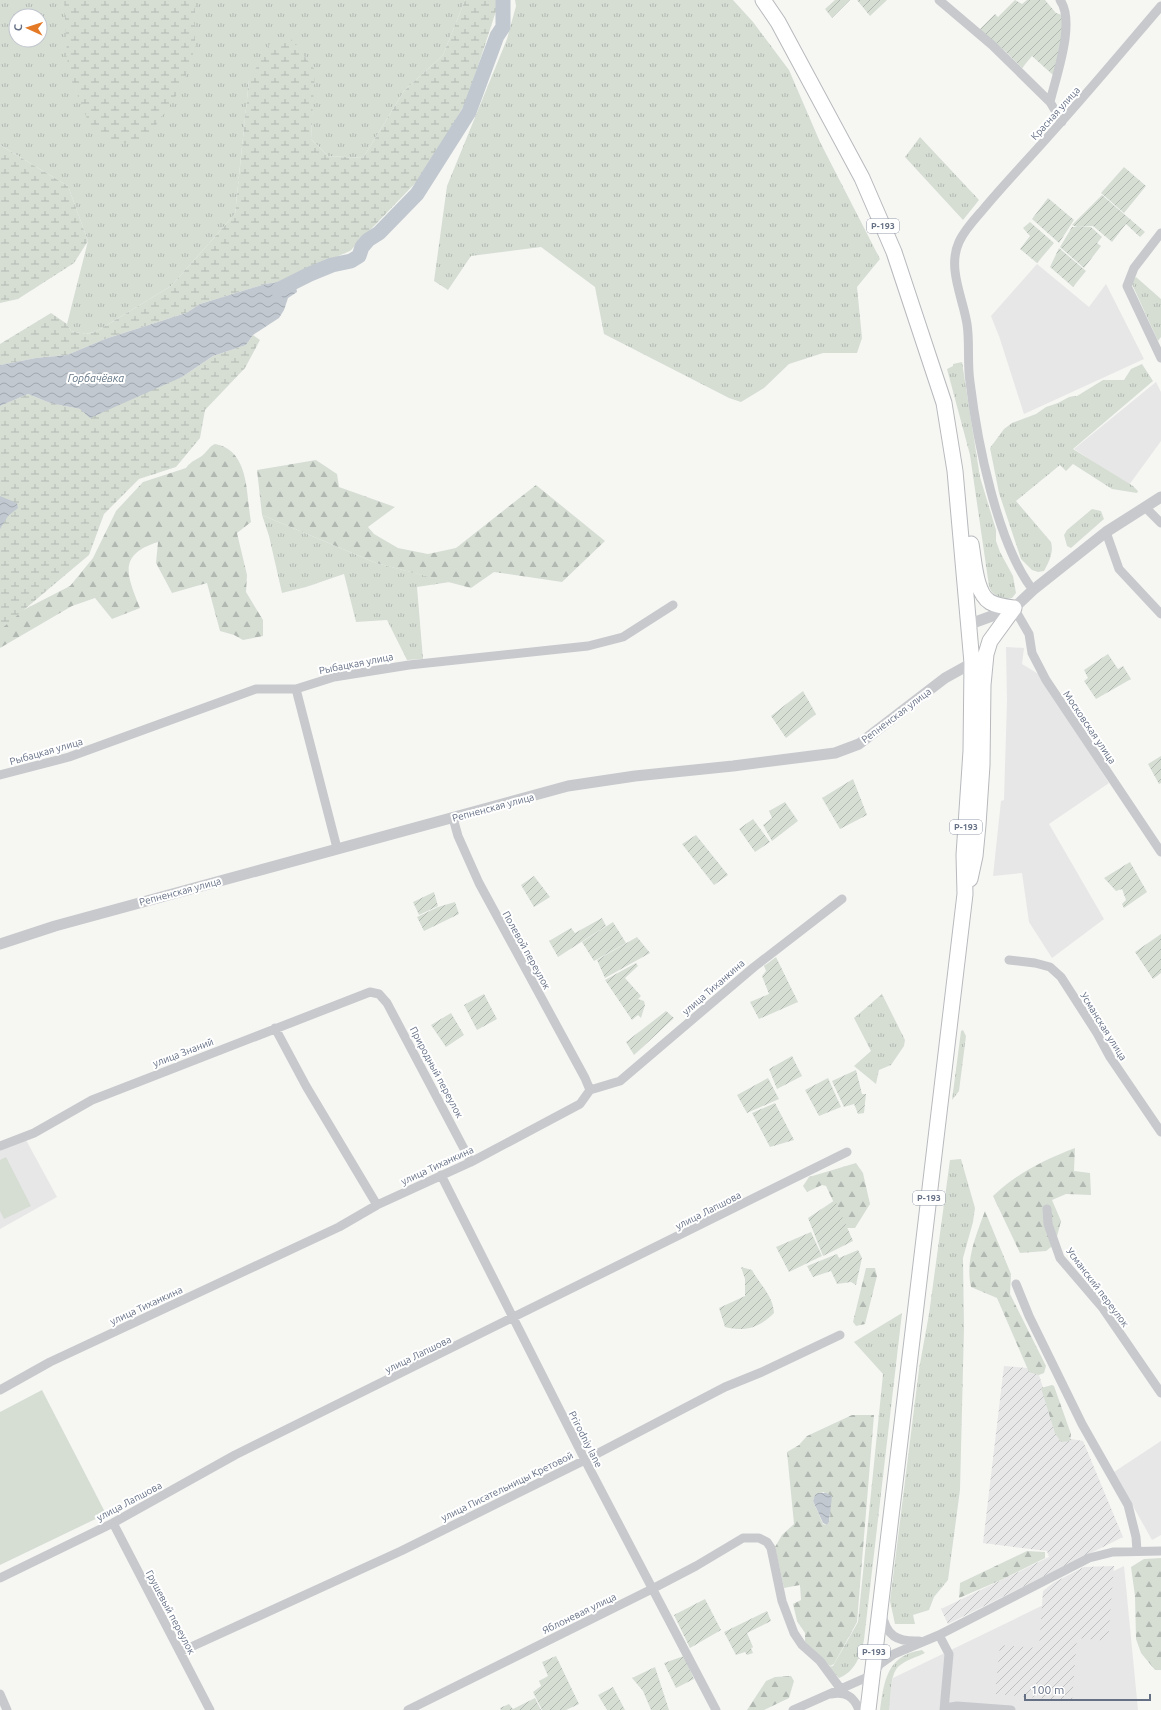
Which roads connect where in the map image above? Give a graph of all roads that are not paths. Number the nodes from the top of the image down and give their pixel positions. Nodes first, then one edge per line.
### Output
1 (763, 0) edge
2 (939, 0) edge
3 (1060, 0) edge
4 (1161, 6) edge
5 (1050, 102) junction
6 (1062, 122) junction
7 (1161, 233) edge
8 (1161, 358) edge
9 (955, 471) junction
10 (1161, 497) edge
11 (1145, 507) junction
12 (1161, 523) edge
13 (1106, 532) junction
14 (1033, 590) junction
15 (673, 605) dead end
16 (1014, 608) junction
17 (1161, 614) edge
18 (970, 624) junction
19 (972, 663) junction
20 (296, 689) junction
21 (0, 775) edge
22 (453, 818) junction
23 (337, 848) junction
24 (1161, 852) edge
25 (965, 894) junction
26 (842, 899) dead end
27 (0, 944) edge
28 (1009, 960) dead end
29 (379, 994) joint
30 (275, 1028) junction
31 (590, 1090) junction
32 (1161, 1132) edge
33 (0, 1146) edge
34 (847, 1152) dead end
35 (471, 1162) junction
36 (441, 1175) junction
37 (377, 1205) junction
38 (1048, 1209) dead end
39 (1016, 1284) dead end
40 (512, 1319) junction
41 (840, 1335) dead end
42 (0, 1390) edge
43 (1161, 1392) edge
44 (585, 1460) junction
45 (113, 1523) junction
46 (1137, 1551) junction
47 (1161, 1551) edge
48 (0, 1578) edge
49 (652, 1589) junction
50 (881, 1594) junction
51 (939, 1635) junction
52 (924, 1641) junction
53 (180, 1652) junction
54 (872, 1675) junction
55 (840, 1688) junction
56 (0, 1694) edge
57 (818, 1698) junction
58 (944, 1709) edge
59 (8, 1710) edge
60 (210, 1710) edge
61 (408, 1710) edge
62 (716, 1710) edge
63 (793, 1710) edge
64 (859, 1710) edge
65 (868, 1710) edge
66 (1011, 1710) edge

1 - 9 highway, Р-193
2 - 5 street
3 - 5 street
4 - 6 street, Красная улица
5 - 6 street
6 - 14 street, Красная улица
7 - 8 street
9 - 16 highway
9 - 18 highway, Р-193
10 - 11 street
11 - 12 street
11 - 13 street
13 - 14 street
13 - 17 street
14 - 16 street
15 - 20 street, Рыбацкая улица
16 - 18 street
16 - 24 street, Московская улица
16 - 25 highway
18 - 19 highway, Р-193
19 - 22 street, Репненская улица
19 - 25 highway, Р-193
20 - 21 street, Рыбацкая улица
20 - 23 street
22 - 23 street, Репненская улица
22 - 31 street, Полевой переулок
23 - 27 street, Репненская улица
25 - 50 highway, Р-193
26 - 31 street, улица Тиханкина
28 - 32 street, Усманская улица
29 - 30 street, улица Знаний
29 - 35 street, Природный переулок
30 - 33 street, улица Знаний
30 - 37 street
31 - 35 street, улица Тиханкина
34 - 40 street, улица Лапшова
35 - 36 street, улица Тиханкина
36 - 37 street, улица Тиханкина
36 - 40 street, Prirodniy lane
37 - 42 street, улица Тиханкина
38 - 43 street, Усманский переулок
39 - 46 street
40 - 44 street, Prirodniy lane
40 - 45 street, улица Лапшова
41 - 44 street, улица Писательницы Кретовой
44 - 49 street, Prirodniy lane
44 - 53 street, улица Писательницы Кретовой
45 - 48 street, улица Лапшова
45 - 53 street, Грушевый переулок
46 - 47 street
46 - 51 street
49 - 55 street, Яблоневая улица
49 - 61 street, Яблоневая улица
49 - 62 street, Prirodniy lane
50 - 52 street
50 - 54 highway, Р-193
51 - 52 street
51 - 58 street
52 - 54 street
53 - 60 street, Грушевый переулок
54 - 55 street
54 - 65 highway, Р-193
55 - 57 street
56 - 59 street
57 - 63 street
57 - 64 street
58 - 66 street

